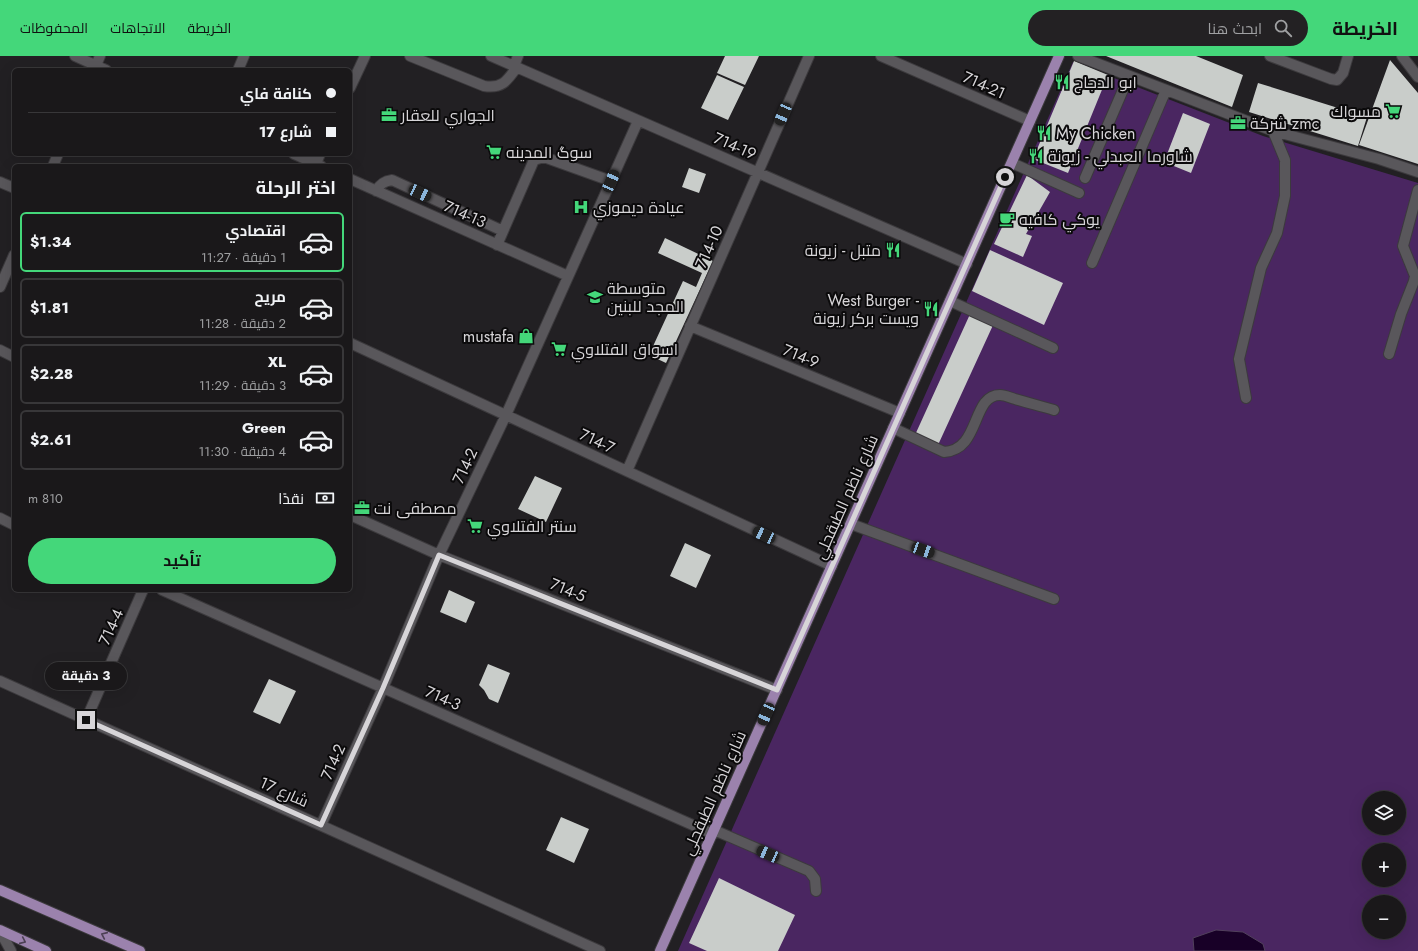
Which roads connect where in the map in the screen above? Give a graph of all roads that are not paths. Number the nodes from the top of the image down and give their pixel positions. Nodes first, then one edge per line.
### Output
1 (74, 56) edge
2 (244, 56) edge
3 (364, 56) edge
4 (410, 56) edge
5 (491, 56) edge
6 (518, 56) edge
7 (809, 56) edge
8 (881, 56) edge
9 (1059, 56) edge
10 (1078, 56) edge
11 (1270, 56) edge
12 (1348, 56) edge
13 (1402, 56) edge
14 (97, 64) edge
15 (515, 67) junction
16 (239, 68) edge
17 (1129, 76) junction
18 (1418, 76) edge
19 (352, 83) edge
20 (1166, 90) junction
21 (638, 121) junction
22 (1030, 121) junction
23 (1273, 131) junction
24 (298, 156) edge
25 (1012, 163) junction
26 (316, 164) edge
27 (1418, 172) edge
28 (758, 173) junction
29 (1085, 178) dead end
30 (352, 180) edge
31 (611, 181) junction
32 (0, 182) edge
33 (12, 187) edge
34 (1418, 190) edge
35 (376, 191) junction
36 (1079, 193) dead end
37 (503, 231) junction
38 (497, 245) junction
39 (12, 260) edge
40 (1092, 263) dead end
41 (967, 264) junction
42 (568, 276) junction
43 (0, 287) edge
44 (950, 301) junction
45 (690, 326) junction
46 (352, 345) edge
47 (1053, 348) dead end
48 (0, 350) edge
49 (1389, 354) dead end
50 (12, 356) edge
51 (1246, 398) dead end
52 (1054, 410) dead end
53 (900, 413) junction
54 (506, 415) junction
55 (894, 428) junction
56 (627, 471) junction
57 (352, 516) edge
58 (0, 518) edge
59 (12, 523) edge
60 (851, 524) junction
61 (439, 555) junction
62 (832, 566) junction
63 (142, 592) edge
64 (167, 592) edge
65 (1054, 598) dead end
66 (0, 681) edge
67 (383, 688) junction
68 (777, 690) junction
69 (86, 720) junction
70 (321, 825) junction
71 (713, 832) junction
72 (0, 890) edge
73 (816, 891) dead end
74 (0, 931) edge
75 (11, 951) edge
76 (46, 951) edge
77 (140, 951) edge
78 (600, 951) edge
79 (660, 951) edge

1 - 14 street
2 - 16 street
3 - 19 street
4 - 15 street
5 - 15 street, 714-19
6 - 15 street
7 - 28 street, 714-10
8 - 22 street, 714-21
9 - 22 main road, شارع ناظم الطبقجلي
10 - 17 street
11 - 12 street
13 - 18 street
15 - 21 street, 714-19
17 - 20 street
17 - 29 street
20 - 23 street
20 - 40 street
21 - 28 street, 714-19
21 - 31 street, 714-2
22 - 25 main road, شارع ناظم الطبقجلي
23 - 27 street
23 - 51 street
24 - 26 street
25 - 36 street
25 - 41 main road, شارع ناظم الطبقجلي
28 - 41 street, 714-19
28 - 45 street, 714-10
30 - 35 street, 714-13
31 - 37 street
31 - 42 street, 714-2
32 - 33 street
34 - 49 street
35 - 37 street
35 - 38 street, 714-13
37 - 38 street
38 - 42 street, 714-13
39 - 43 street
41 - 44 main road, شارع ناظم الطبقجلي
42 - 54 street, 714-2
44 - 47 street
44 - 53 main road, شارع ناظم الطبقجلي
45 - 53 street, 714-9
45 - 56 street, 714-10
46 - 54 street, 714-7
48 - 50 street
52 - 55 street
53 - 55 main road, شارع ناظم الطبقجلي
54 - 56 street, 714-7
54 - 61 street, 714-2
55 - 60 main road, شارع ناظم الطبقجلي
56 - 62 street, 714-7
57 - 61 street, 714-5
58 - 59 street
60 - 62 main road, شارع ناظم الطبقجلي
60 - 65 street
61 - 67 street, 714-2
61 - 68 street, 714-5
62 - 68 main road, شارع ناظم الطبقجلي
63 - 69 street, 714-4
64 - 67 street, 714-3
66 - 69 street, شارع 17
67 - 70 street, 714-2
67 - 71 street, 714-3
68 - 71 main road, شارع ناظم الطبقجلي
69 - 70 street, شارع 17
70 - 78 street, شارع 17
71 - 73 street, 714-3
71 - 79 main road, شارع ناظم الطبقجلي
77 -> 72 main road
74 - 75 street
74 -> 76 main road

